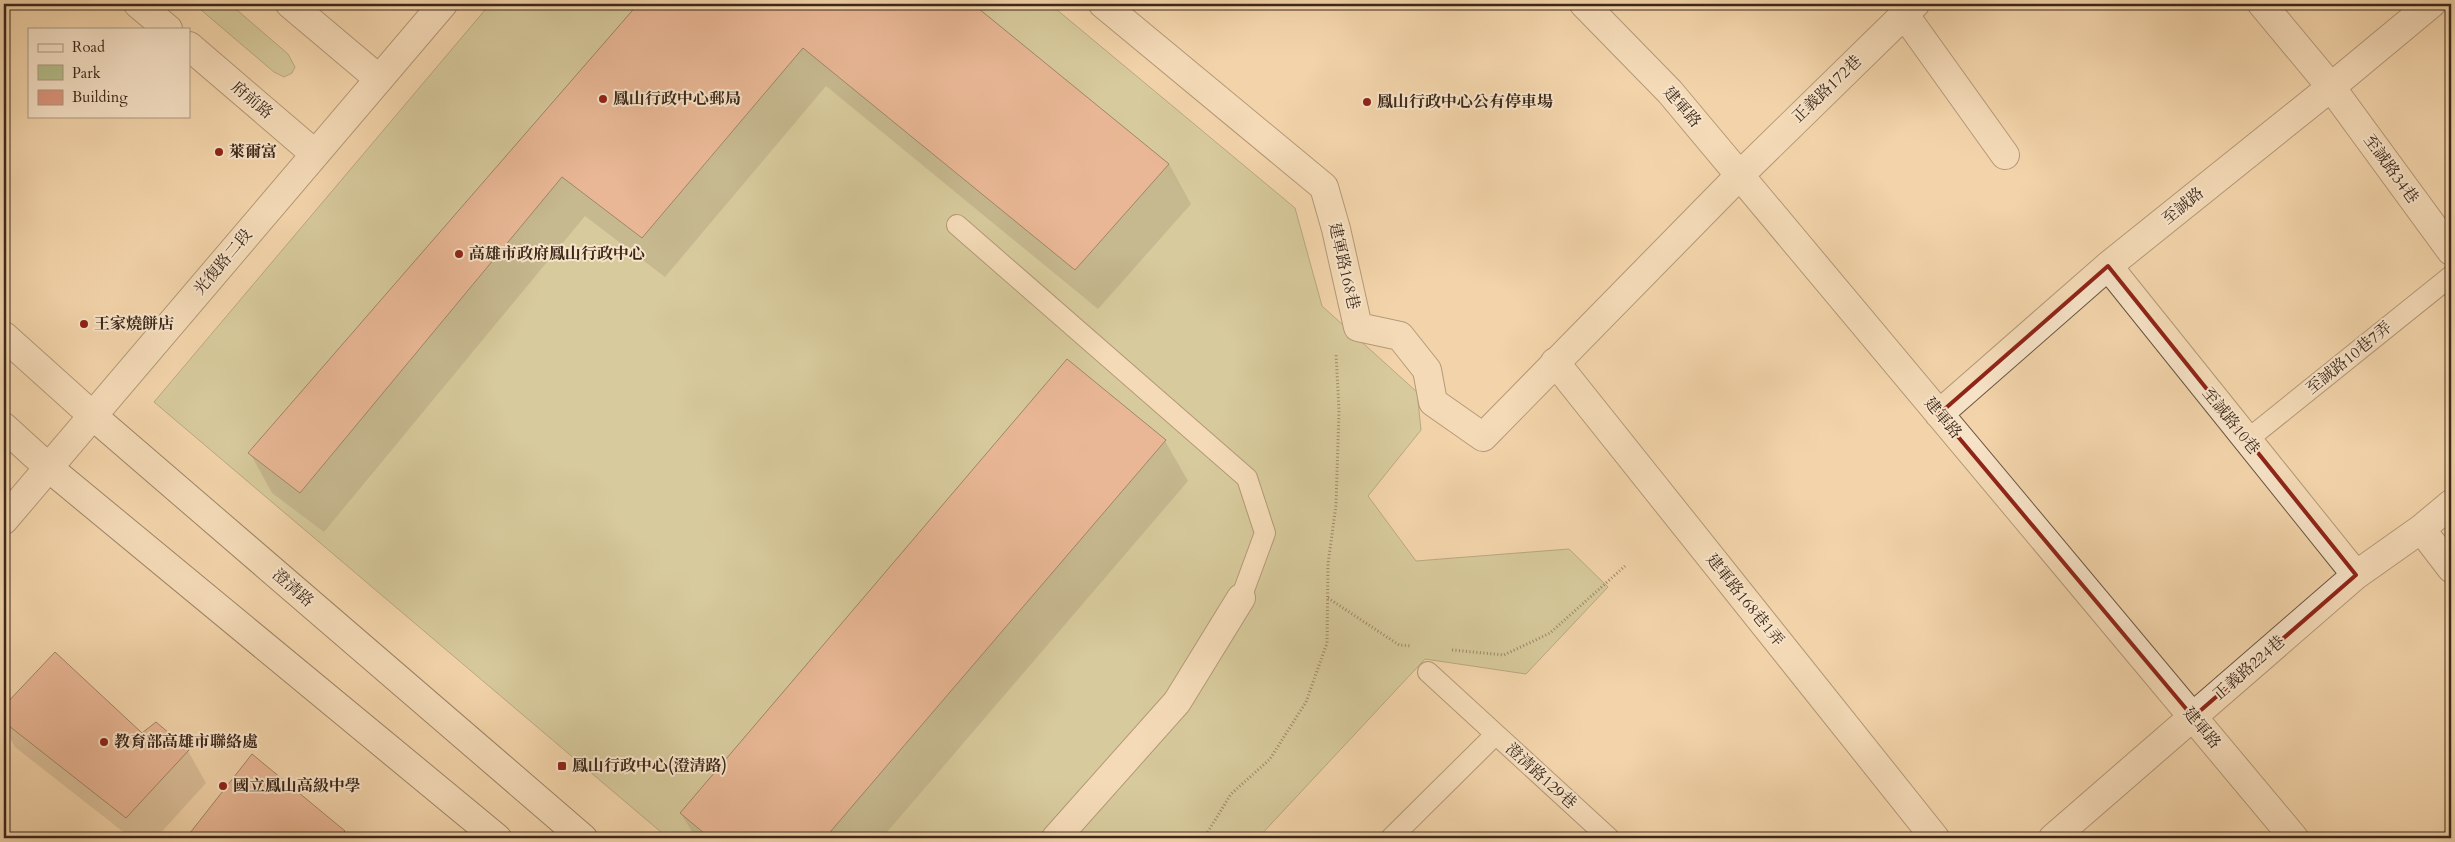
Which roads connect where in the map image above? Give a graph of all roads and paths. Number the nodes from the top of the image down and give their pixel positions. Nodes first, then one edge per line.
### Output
1 (138, 4) edge
2 (290, 4) edge
3 (443, 4) edge
4 (1102, 4) edge
5 (1584, 4) edge
6 (2262, 4) edge
7 (2431, 4) edge
8 (1910, 9) edge
9 (167, 28) edge
10 (190, 47) edge
11 (379, 78) junction
12 (2332, 87) junction
13 (315, 154) junction
14 (2005, 155) dead end
15 (1740, 175) junction
16 (957, 225) dead end
17 (2451, 251) edge
18 (2108, 266) junction
19 (2451, 276) edge
20 (1358, 327) junction
21 (4, 336) edge
22 (1554, 362) junction
23 (1940, 414) junction
24 (93, 416) junction
25 (4, 427) edge
26 (2247, 440) junction
27 (49, 468) junction
28 (2451, 504) edge
29 (4, 520) edge
30 (2421, 529) junction
31 (1625, 566) dead end
32 (2451, 568) edge
33 (2356, 575) junction
34 (1241, 598) joint
35 (1328, 598) junction
36 (1419, 647) dead end
37 (1448, 650) dead end
38 (1428, 672) dead end
39 (2192, 717) junction
40 (1496, 734) junction
41 (497, 838) edge
42 (583, 838) edge
43 (1056, 838) edge
44 (1204, 838) edge
45 (1391, 838) edge
46 (1610, 838) edge
47 (1935, 838) edge
48 (2053, 838) edge
49 (2294, 838) edge

1 - 9 street
2 - 11 street
3 - 11 street, 光復路二段
4 - 20 street, 建軍路168巷
5 - 15 street, 建軍路
6 - 12 street, 至誠路34巷
7 - 12 street, 至誠路
8 - 14 street
8 - 15 street, 正義路172巷
10 - 13 street, 府前路
11 - 13 street, 光復路二段
12 - 17 street, 至誠路34巷
12 - 18 street, 至誠路
13 - 24 street, 光復路二段
15 - 22 street, 建軍路168巷
15 - 23 street, 建軍路
16 - 34 lane
18 - 23 street, 至誠路
18 - 26 street, 至誠路10巷
19 - 26 lane, 至誠路10巷7弄
20 - 22 street, 建軍路168巷
20 - 35 path
21 - 24 street, 澄清路
22 - 47 street, 建軍路168巷1弄
23 - 39 street, 建軍路
24 - 27 street, 光復路二段
24 - 42 street, 澄清路
25 - 27 street
26 - 33 street, 至誠路10巷
27 - 29 street, 光復路二段
27 - 41 street
28 - 30 street, 正義路224巷
30 - 32 street
30 - 33 street, 正義路224巷
31 - 37 path
33 - 39 street, 正義路224巷
34 - 43 street
35 - 36 path
35 - 44 path
38 - 40 lane, 澄清路129巷
39 - 48 street, 正義路224巷
39 - 49 street, 建軍路
40 - 45 lane, 澄清路129巷
40 - 46 lane, 澄清路129巷

